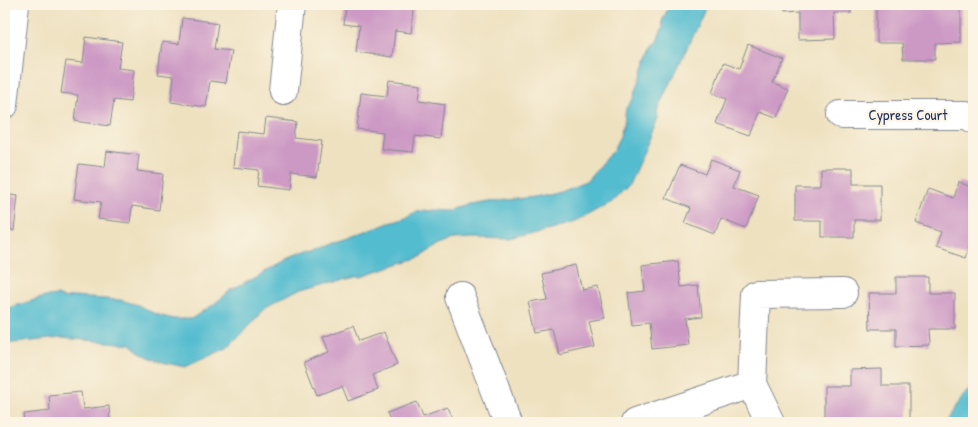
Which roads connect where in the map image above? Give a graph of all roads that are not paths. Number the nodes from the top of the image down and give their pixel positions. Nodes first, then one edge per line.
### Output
1 (15, 4) edge
2 (292, 4) edge
3 (283, 91) dead end
4 (4, 105) edge
5 (841, 115) dead end
6 (974, 119) edge
7 (843, 293) dead end
8 (460, 297) dead end
9 (752, 384) junction
10 (508, 423) edge
11 (635, 423) edge
12 (771, 423) edge

1 - 4 lane
2 - 3 lane
5 - 6 lane, Cypress Court
7 - 9 lane
8 - 10 lane
9 - 11 lane
9 - 12 lane

